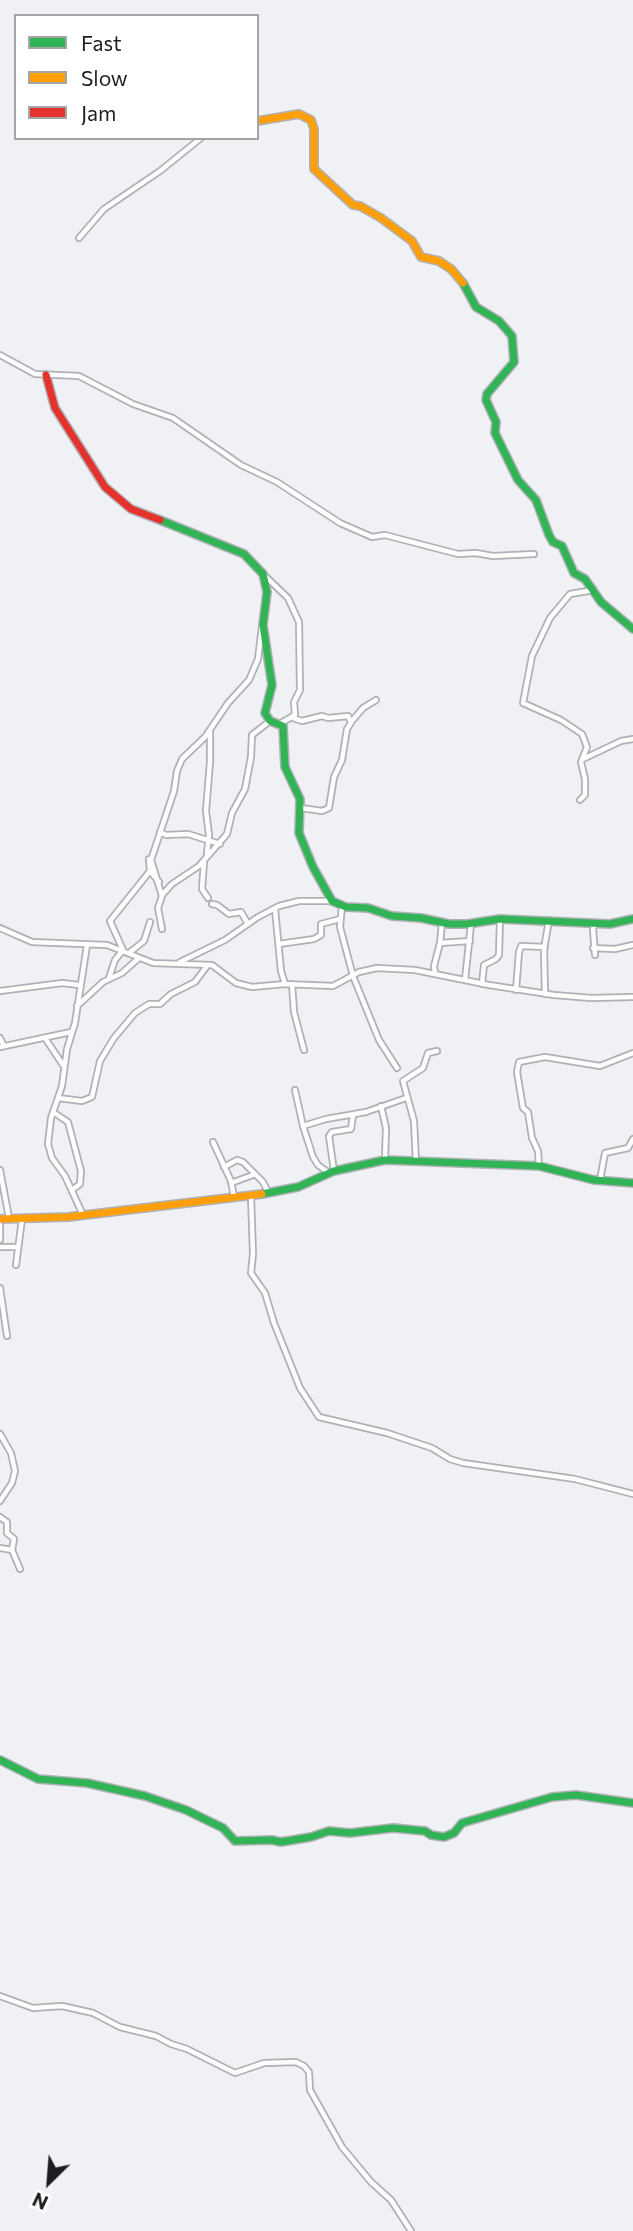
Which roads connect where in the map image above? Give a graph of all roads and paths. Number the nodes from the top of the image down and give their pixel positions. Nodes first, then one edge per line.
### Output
1 (259, 121) edge
2 (199, 140) edge
3 (79, 238) dead end
4 (0, 355) edge
5 (46, 375) junction
6 (534, 554) dead end
7 (262, 574) junction
8 (595, 590) junction
9 (263, 625) junction
10 (633, 629) edge
11 (376, 700) dead end
12 (293, 718) junction
13 (270, 721) junction
14 (351, 722) junction
15 (281, 723) junction
16 (210, 730) junction
17 (633, 739) edge
18 (583, 759) junction
19 (580, 800) dead end
20 (301, 808) junction
21 (160, 832) junction
22 (208, 840) junction
23 (220, 844) junction
24 (152, 856) junction
25 (205, 859) junction
26 (150, 871) junction
27 (159, 883) junction
28 (162, 896) junction
29 (208, 898) dead end
30 (332, 901) junction
31 (212, 904) dead end
32 (342, 906) junction
33 (274, 912) junction
34 (340, 919) junction
35 (500, 919) junction
36 (633, 919) edge
37 (549, 920) junction
38 (150, 922) dead end
39 (596, 922) junction
40 (442, 923) junction
41 (248, 924) junction
42 (471, 924) junction
43 (0, 928) edge
44 (163, 929) dead end
45 (470, 941) junction
46 (440, 943) junction
47 (87, 944) junction
48 (279, 944) junction
49 (633, 945) edge
50 (545, 947) junction
51 (593, 948) junction
52 (126, 952) junction
53 (595, 955) dead end
54 (139, 958) junction
55 (179, 962) junction
56 (208, 965) junction
57 (436, 974) junction
58 (353, 976) junction
59 (109, 978) junction
60 (465, 981) junction
61 (285, 984) junction
62 (292, 984) junction
63 (482, 984) junction
64 (79, 985) junction
65 (516, 990) junction
66 (0, 991) edge
67 (545, 994) junction
68 (633, 997) edge
69 (76, 1007) junction
70 (71, 1032) junction
71 (0, 1038) edge
72 (45, 1038) junction
73 (2, 1047) edge
74 (304, 1050) dead end
75 (438, 1051) dead end
76 (633, 1053) edge
77 (63, 1065) junction
78 (397, 1068) dead end
79 (295, 1090) dead end
80 (58, 1098) junction
81 (406, 1098) junction
82 (381, 1106) junction
83 (53, 1112) junction
84 (353, 1115) junction
85 (303, 1126) junction
86 (633, 1139) edge
87 (213, 1142) dead end
88 (385, 1160) junction
89 (416, 1162) junction
90 (539, 1166) junction
91 (224, 1167) junction
92 (0, 1170) edge
93 (331, 1172) junction
94 (253, 1175) junction
95 (600, 1181) junction
96 (231, 1182) junction
97 (633, 1183) edge
98 (72, 1190) junction
99 (268, 1193) junction
100 (251, 1196) junction
101 (234, 1198) junction
102 (83, 1215) junction
103 (4, 1219) edge
104 (22, 1219) junction
105 (0, 1225) edge
106 (0, 1240) edge
107 (0, 1247) edge
108 (17, 1247) junction
109 (16, 1265) dead end
110 (0, 1288) edge
111 (7, 1336) dead end
112 (0, 1434) edge
113 (633, 1493) edge
114 (0, 1500) edge
115 (0, 1517) edge
116 (0, 1548) edge
117 (12, 1550) junction
118 (20, 1569) dead end
119 (0, 1760) edge
120 (633, 1803) edge
121 (0, 1996) edge
122 (411, 2231) edge

1 - 8 street
2 - 3 street
4 - 5 street
5 - 6 street
5 - 7 street
7 - 9 street
7 - 12 street
8 - 10 street
8 - 18 street
9 - 13 street
9 - 16 street
11 - 14 street
12 - 14 street
12 - 15 street
13 - 15 street
13 - 23 street
14 - 20 street
15 - 20 street
16 - 21 street
16 - 22 street
17 - 18 street
18 - 19 street
20 - 30 street
21 - 22 street
21 - 24 street
22 - 23 street
22 - 25 street
23 - 25 street
24 - 26 street
24 - 27 street
25 - 28 street
25 - 29 street
26 - 27 street
26 - 52 street
27 - 28 street
28 - 44 street
30 - 32 street
30 - 33 street
31 - 41 street
32 - 34 street
32 - 40 street
33 - 41 street
33 - 48 street
34 - 48 street
34 - 58 street
35 - 37 street
35 - 42 street
35 - 63 street
36 - 39 street
37 - 39 street
37 - 50 street
38 - 52 street
39 - 51 street
40 - 42 street
40 - 46 street
41 - 55 street
42 - 45 street
43 - 47 street
45 - 46 street
45 - 60 street
46 - 57 street
47 - 52 street
47 - 64 street
48 - 61 street
49 - 51 street
50 - 65 street
50 - 67 street
51 - 53 street
52 - 54 street
52 - 59 street
54 - 55 street
54 - 59 street
55 - 56 street
56 - 61 street
56 - 80 street
57 - 58 street
57 - 60 street
58 - 62 street
58 - 78 street
59 - 69 street
60 - 63 street
61 - 62 street
62 - 74 street
63 - 65 street
64 - 66 street
64 - 69 street
65 - 67 street
67 - 68 street
69 - 70 street
70 - 72 street
70 - 77 street
71 - 73 street
72 - 73 street
72 - 77 street
75 - 81 street
76 - 90 street
77 - 80 street
79 - 85 street
80 - 83 street
81 - 82 street
81 - 89 street
82 - 84 street
82 - 88 street
83 - 98 street
83 - 98 street
84 - 85 street
84 - 93 street
85 - 93 street
86 - 95 street
87 - 91 street
88 - 89 street
88 - 93 street
89 - 90 street
90 - 95 street
91 - 94 street
91 - 96 street
92 - 103 street
93 - 99 street
94 - 96 street
94 - 99 street
95 - 97 street
96 - 101 street
98 - 102 street
99 - 100 street
100 - 101 street
100 - 113 street
101 - 102 street
102 - 104 street
103 - 104 street
104 - 108 street
105 - 106 street
107 - 108 street
108 - 109 street
110 - 111 street
112 - 114 street
115 - 117 street
116 - 117 street
117 - 118 street
119 - 120 street
121 - 122 street

